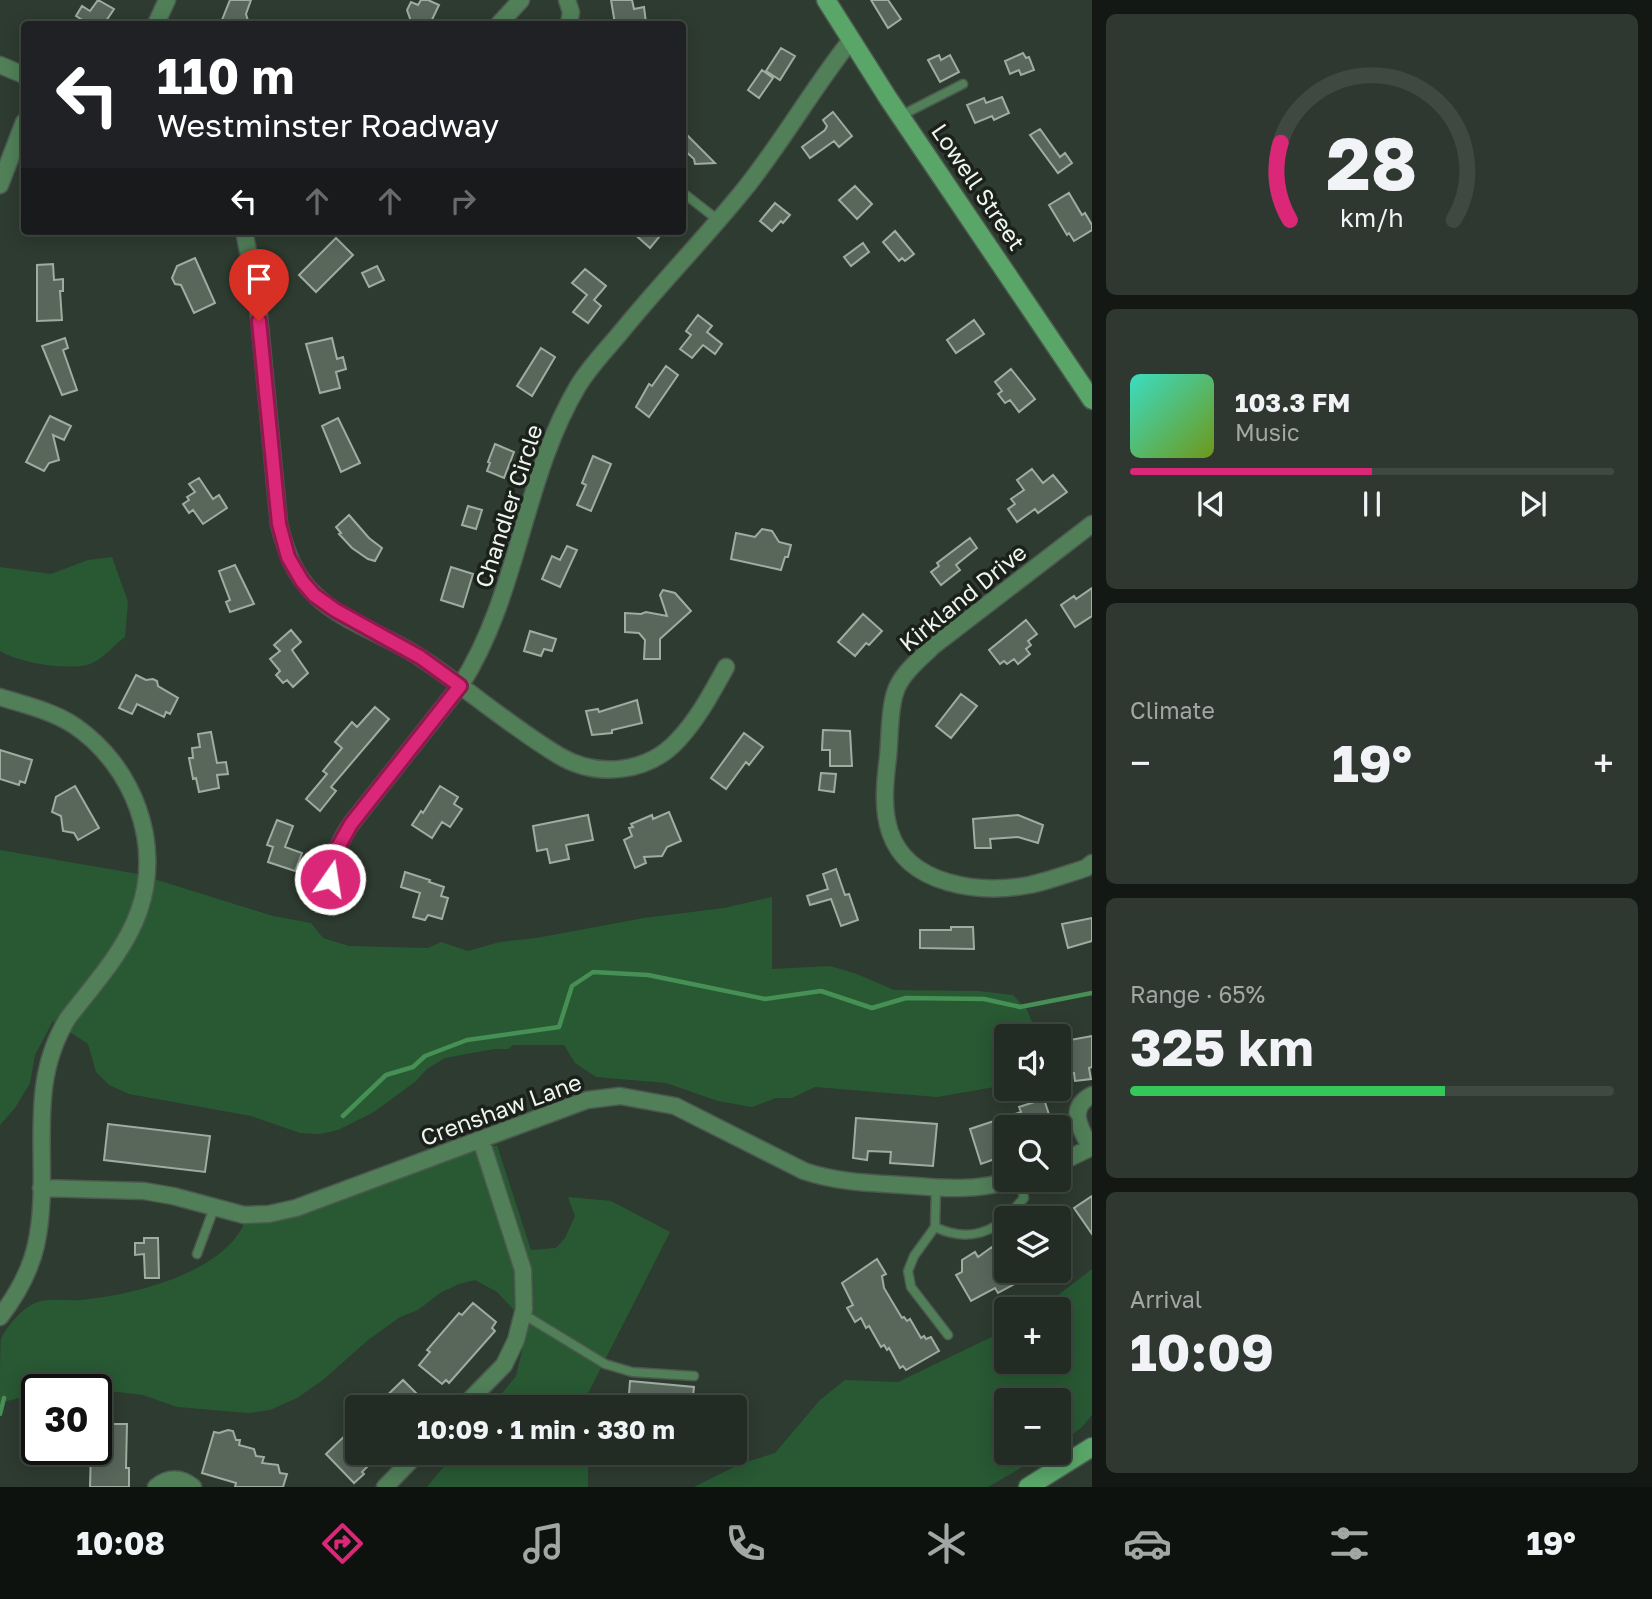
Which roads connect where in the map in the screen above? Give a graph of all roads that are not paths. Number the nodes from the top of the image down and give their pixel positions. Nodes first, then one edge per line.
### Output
1 (167, 0) edge
2 (521, 0) edge
3 (568, 0) edge
4 (829, 1) edge
5 (157, 21) edge
6 (502, 21) edge
7 (570, 21) edge
8 (850, 40) junction
9 (0, 65) edge
10 (21, 74) edge
11 (963, 84) dead end
12 (900, 116) junction
13 (21, 130) edge
14 (0, 185) edge
15 (686, 195) edge
16 (718, 220) junction
17 (245, 235) edge
18 (1092, 400) edge
19 (1092, 524) edge
20 (726, 667) dead end
21 (460, 686) junction
22 (0, 697) edge
23 (1092, 863) edge
24 (333, 907) dead end
25 (1092, 1095) edge
26 (481, 1140) junction
27 (1092, 1147) edge
28 (1071, 1157) edge
29 (994, 1184) edge
30 (41, 1188) junction
31 (936, 1188) junction
32 (214, 1208) junction
33 (935, 1227) junction
34 (994, 1227) edge
35 (197, 1254) dead end
36 (523, 1314) junction
37 (0, 1317) edge
38 (948, 1335) dead end
39 (694, 1376) dead end
40 (474, 1395) edge
41 (1092, 1447) edge
42 (407, 1465) edge
43 (156, 1487) edge
44 (194, 1487) edge
45 (386, 1487) edge
46 (1028, 1487) edge

1 - 5 street
2 - 6 street
3 - 7 street
4 - 8 main road, Lowell Street
8 - 12 main road, Lowell Street
8 - 16 street, Chandler Circle
9 - 10 street
11 - 12 lane
12 - 18 main road, Lowell Street
13 - 14 street
15 - 16 lane
16 - 21 street, Chandler Circle
17 - 21 street
19 - 23 street, Kirkland Drive
20 - 21 street
21 - 24 street, Chandler Circle
22 - 30 street
25 - 27 street
26 - 31 street, Crenshaw Lane
26 - 32 street, Crenshaw Lane
26 - 36 street
27 - 28 street
29 - 31 street, Crenshaw Lane
30 - 32 street, Crenshaw Lane
30 - 37 street
31 - 33 lane
32 - 35 lane
33 - 34 lane
33 - 38 lane
36 - 39 lane
36 - 40 street
41 - 46 main road
42 - 45 street
43 - 44 street

